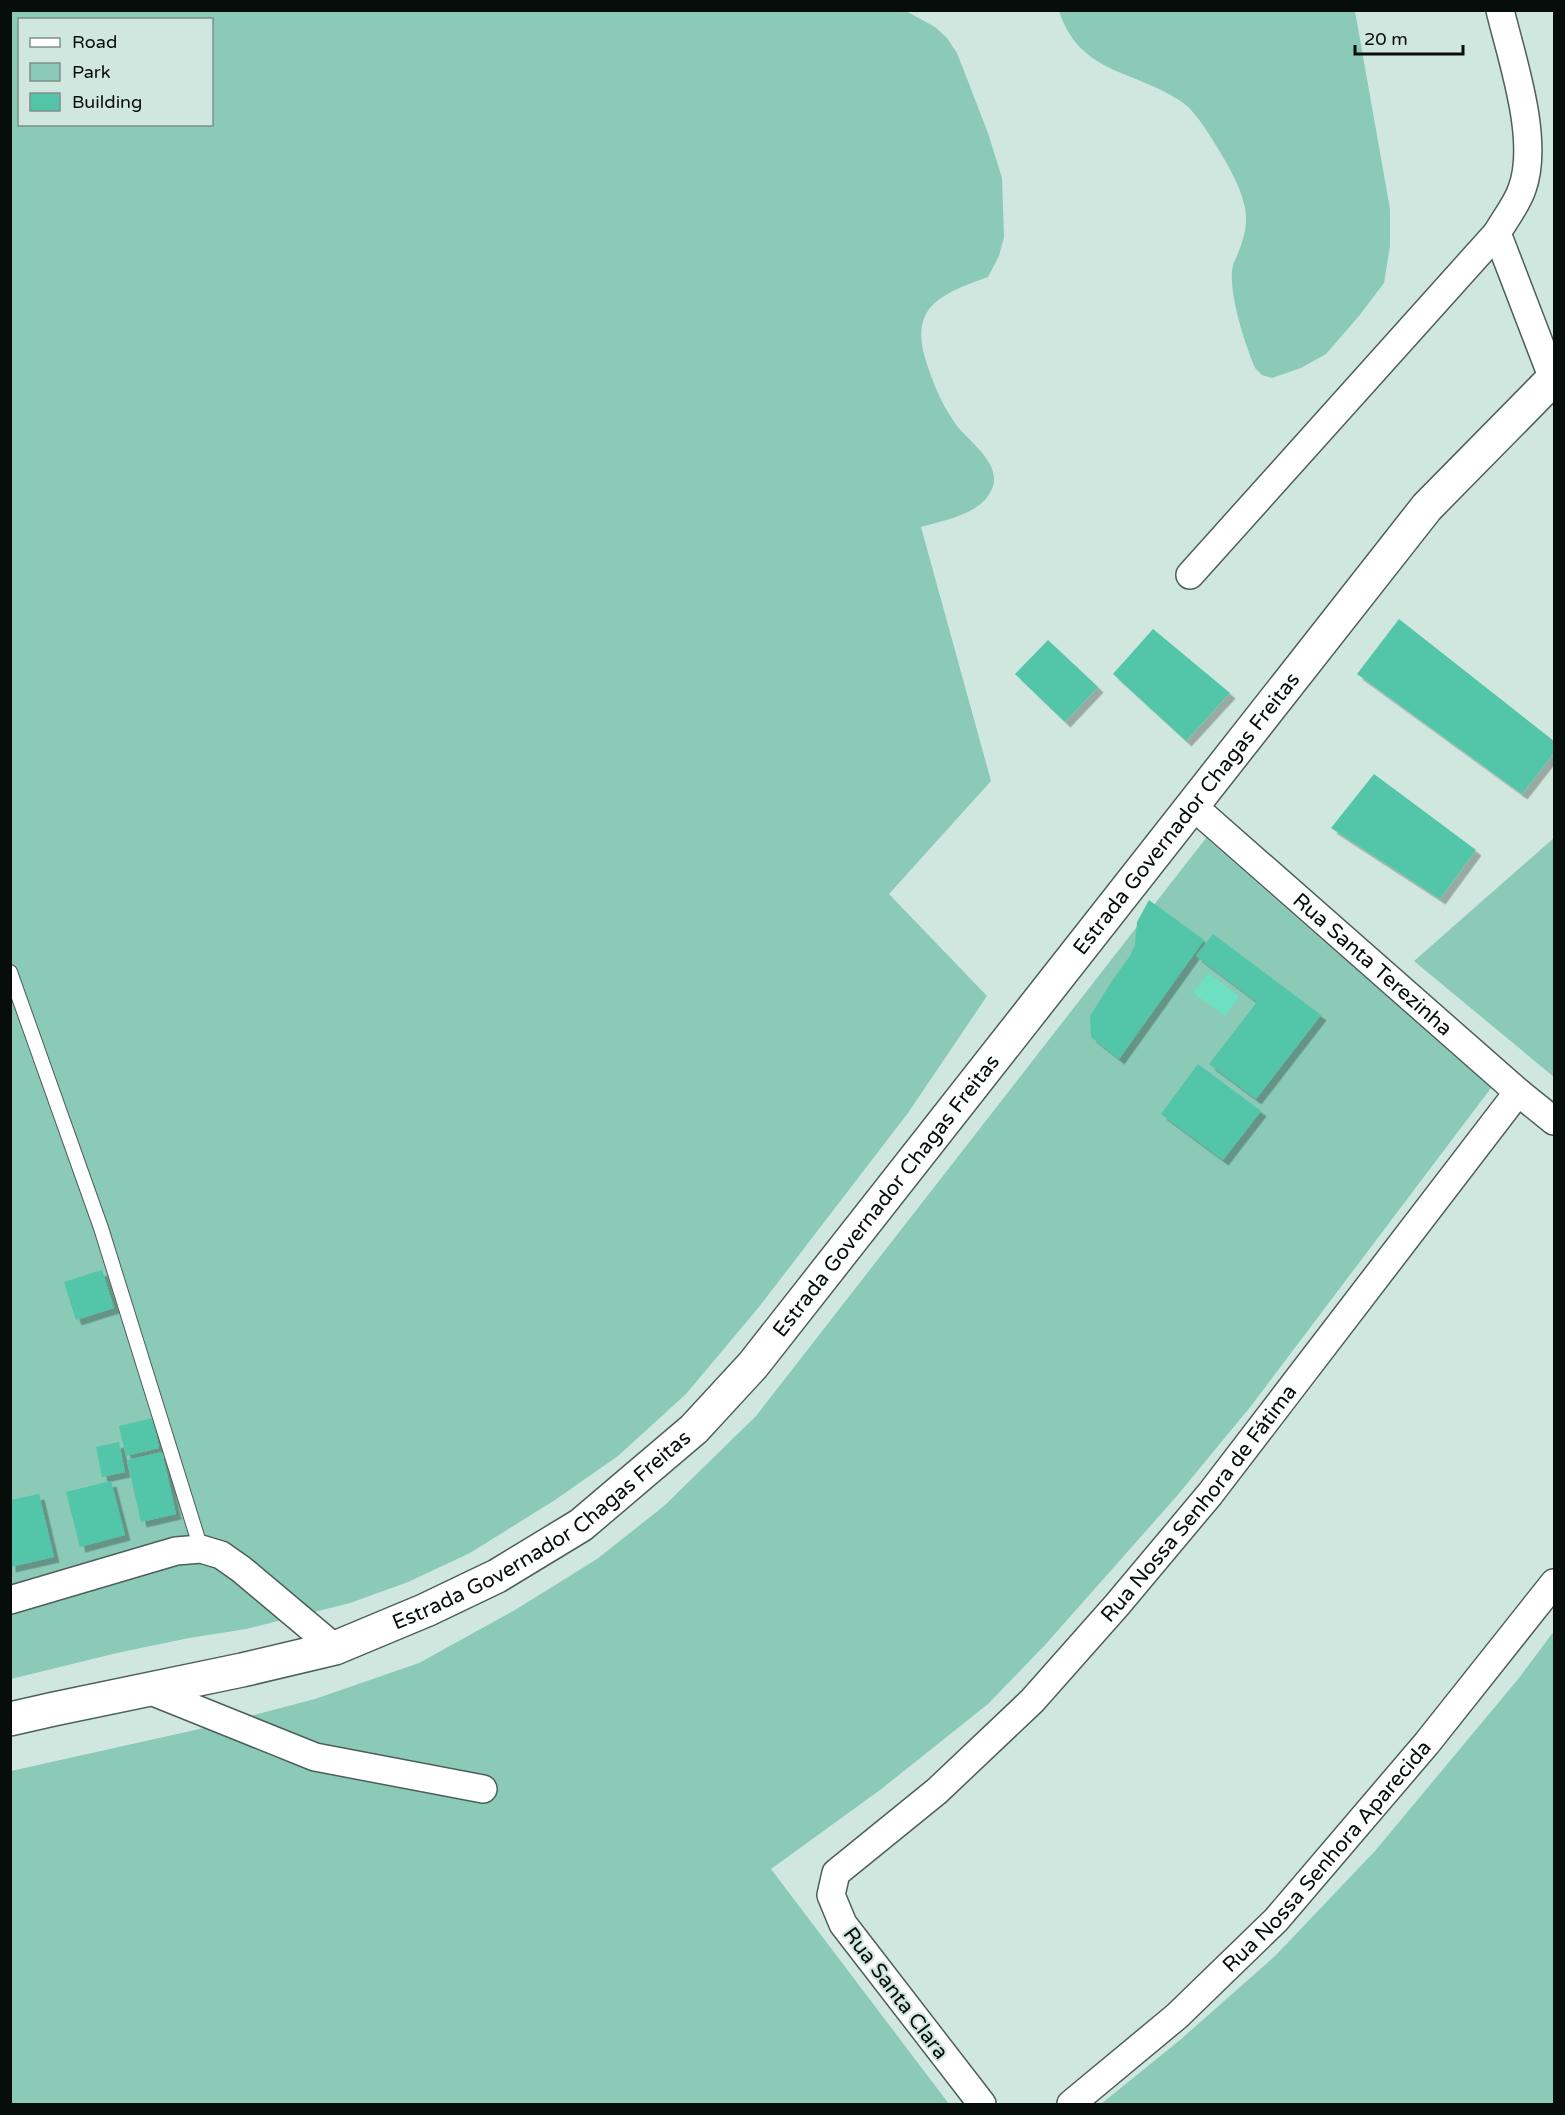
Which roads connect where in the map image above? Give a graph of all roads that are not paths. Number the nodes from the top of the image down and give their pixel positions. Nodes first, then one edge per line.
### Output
1 (1500, 10) edge
2 (1497, 233) junction
3 (1554, 379) edge
4 (1190, 575) dead end
5 (1194, 807) junction
6 (10, 972) edge
7 (1518, 1092) junction
8 (1554, 1121) edge
9 (201, 1549) junction
10 (1554, 1583) edge
11 (10, 1600) edge
12 (335, 1648) junction
13 (147, 1689) junction
14 (10, 1719) edge
15 (483, 1789) dead end
16 (836, 1874) joint
17 (982, 2104) edge
18 (1071, 2104) edge

1 - 2 street
2 - 3 street
2 - 4 street
3 - 5 main road, Estrada Governador Chagas Freitas
5 - 7 street, Rua Santa Terezinha
5 - 12 main road, Estrada Governador Chagas Freitas
6 - 9 lane
7 - 8 street, Rua Santa Terezinha
7 - 16 street, Rua Nossa Senhora de Fátima
9 - 11 street
9 - 12 street
10 - 18 street, Rua Nossa Senhora Aparecida
12 - 13 main road, Estrada Governador Chagas Freitas
13 - 14 main road, Estrada Governador Chagas Freitas
13 - 15 street
16 - 17 street, Rua Santa Clara

